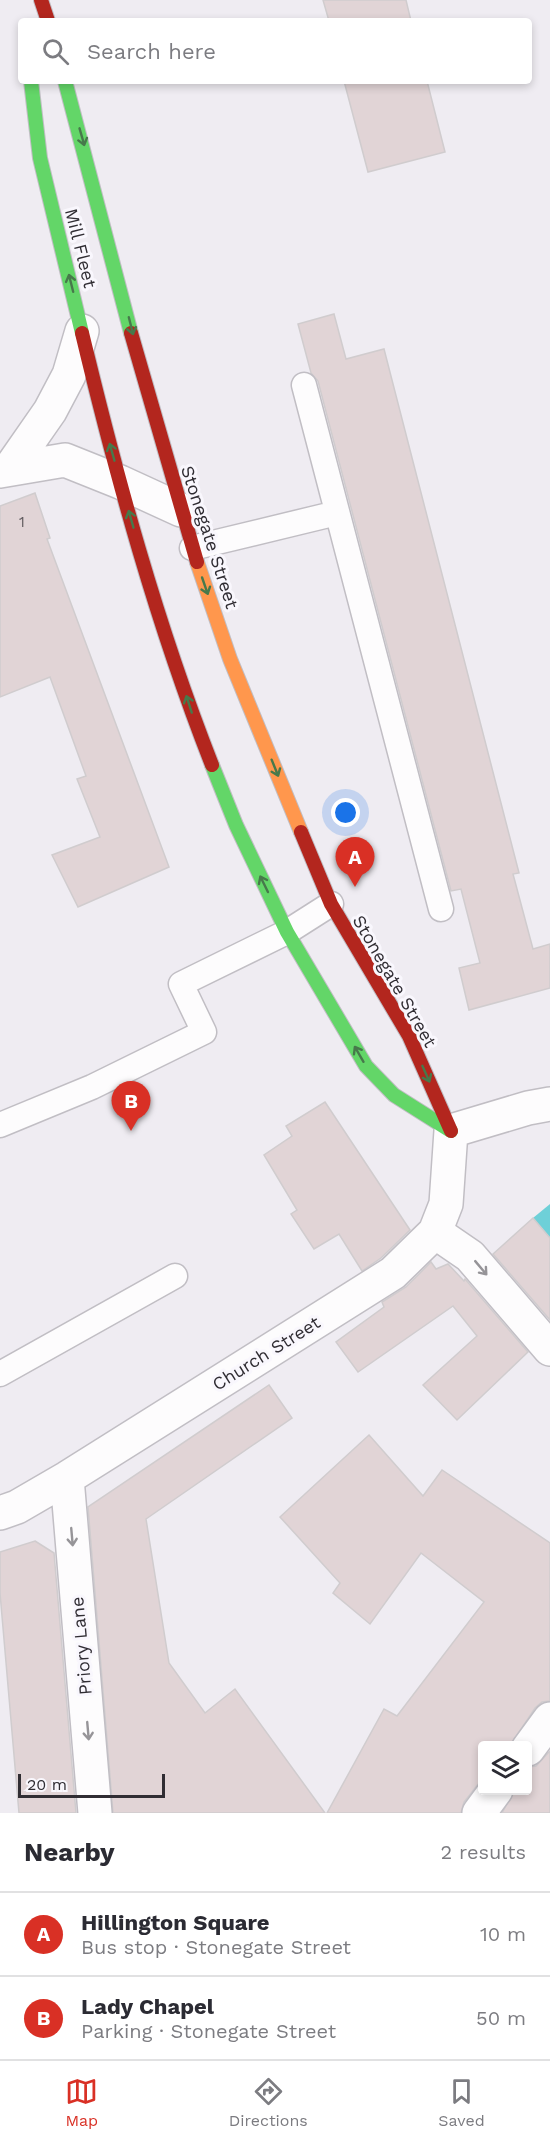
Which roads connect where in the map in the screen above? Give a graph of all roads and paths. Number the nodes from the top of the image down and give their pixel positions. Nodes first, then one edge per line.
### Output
1 (41, 0) edge
2 (47, 18) edge
3 (31, 84) edge
4 (66, 84) edge
5 (82, 331) junction
6 (304, 385) dead end
7 (5, 469) edge
8 (120, 482) junction
9 (181, 510) junction
10 (337, 513) junction
11 (192, 548) junction
12 (331, 904) junction
13 (441, 909) dead end
14 (287, 932) junction
15 (550, 1104) edge
16 (0, 1125) edge
17 (450, 1131) junction
18 (435, 1232) junction
19 (176, 1276) dead end
20 (550, 1349) edge
21 (0, 1374) edge
22 (67, 1478) junction
23 (0, 1514) edge
24 (550, 1719) edge
25 (532, 1744) edge
26 (493, 1795) edge
27 (94, 1813) edge
28 (479, 1813) edge

1 - 2 street
5 -> 3 street, Mill Fleet
4 -> 9 street, Stonegate Street
5 - 7 street
8 -> 5 street, Mill Fleet
6 - 10 lane
7 - 8 street
8 - 9 street
14 -> 8 street
9 - 11 street, Stonegate Street
10 - 11 lane
10 - 13 lane
11 -> 12 street, Stonegate Street
12 - 14 lane
12 -> 17 street, Stonegate Street
14 - 16 lane
17 -> 14 street
15 - 17 street
17 - 18 street, Church Street
18 -> 20 street
18 - 22 street, Church Street
19 - 21 lane
22 - 23 street, Church Street
22 -> 27 street, Priory Lane
24 - 25 street
26 - 28 street

